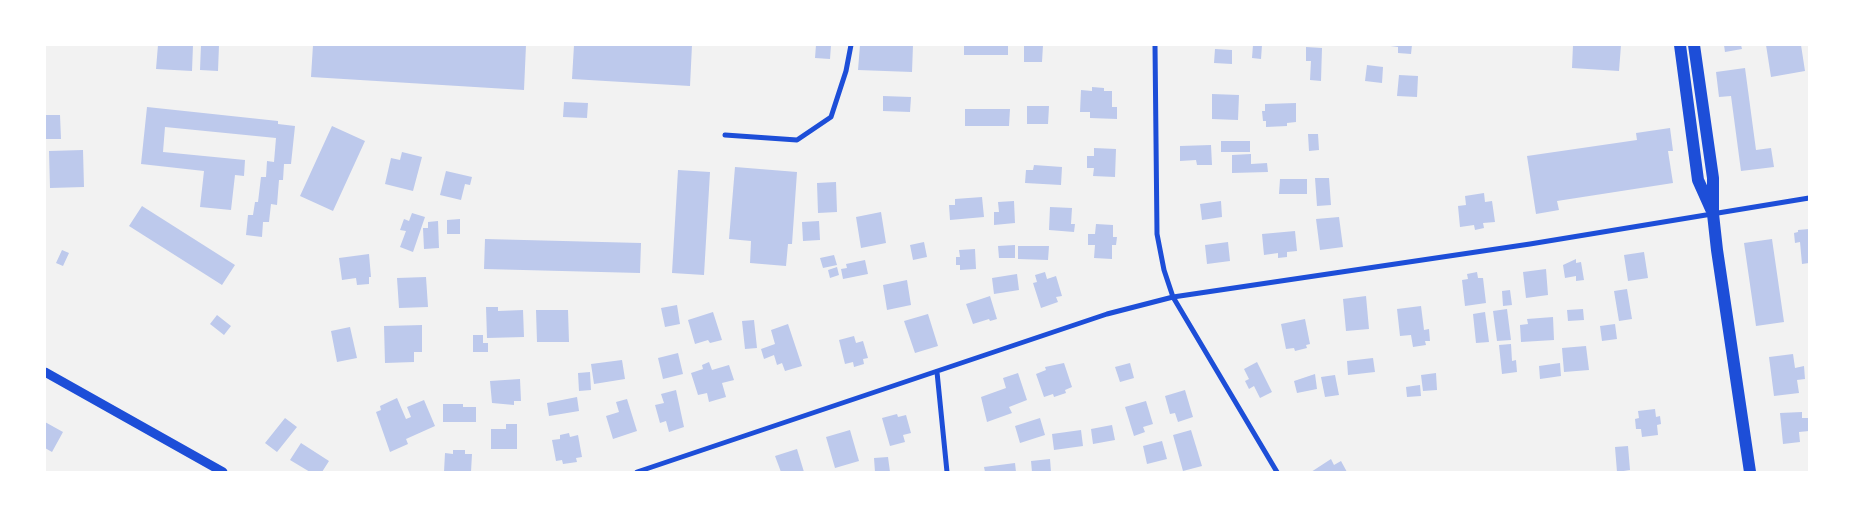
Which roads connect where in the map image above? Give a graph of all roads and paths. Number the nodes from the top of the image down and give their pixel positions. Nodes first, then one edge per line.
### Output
1 (851, 45) edge
2 (1156, 45) edge
3 (1680, 45) edge
4 (1694, 45) edge
5 (725, 135) dead end
6 (1809, 198) edge
7 (1713, 214) junction
8 (1173, 297) junction
9 (45, 372) edge
10 (937, 372) junction
11 (223, 472) edge
12 (637, 472) edge
13 (947, 472) edge
14 (1277, 472) edge
15 (1750, 472) edge

1 - 5 street
2 - 8 street
3 - 7 main road
4 - 7 main road
6 - 7 street
7 - 8 street
7 - 15 main road
8 - 10 street
8 - 14 street
9 - 11 street
10 - 12 street
10 - 13 street

